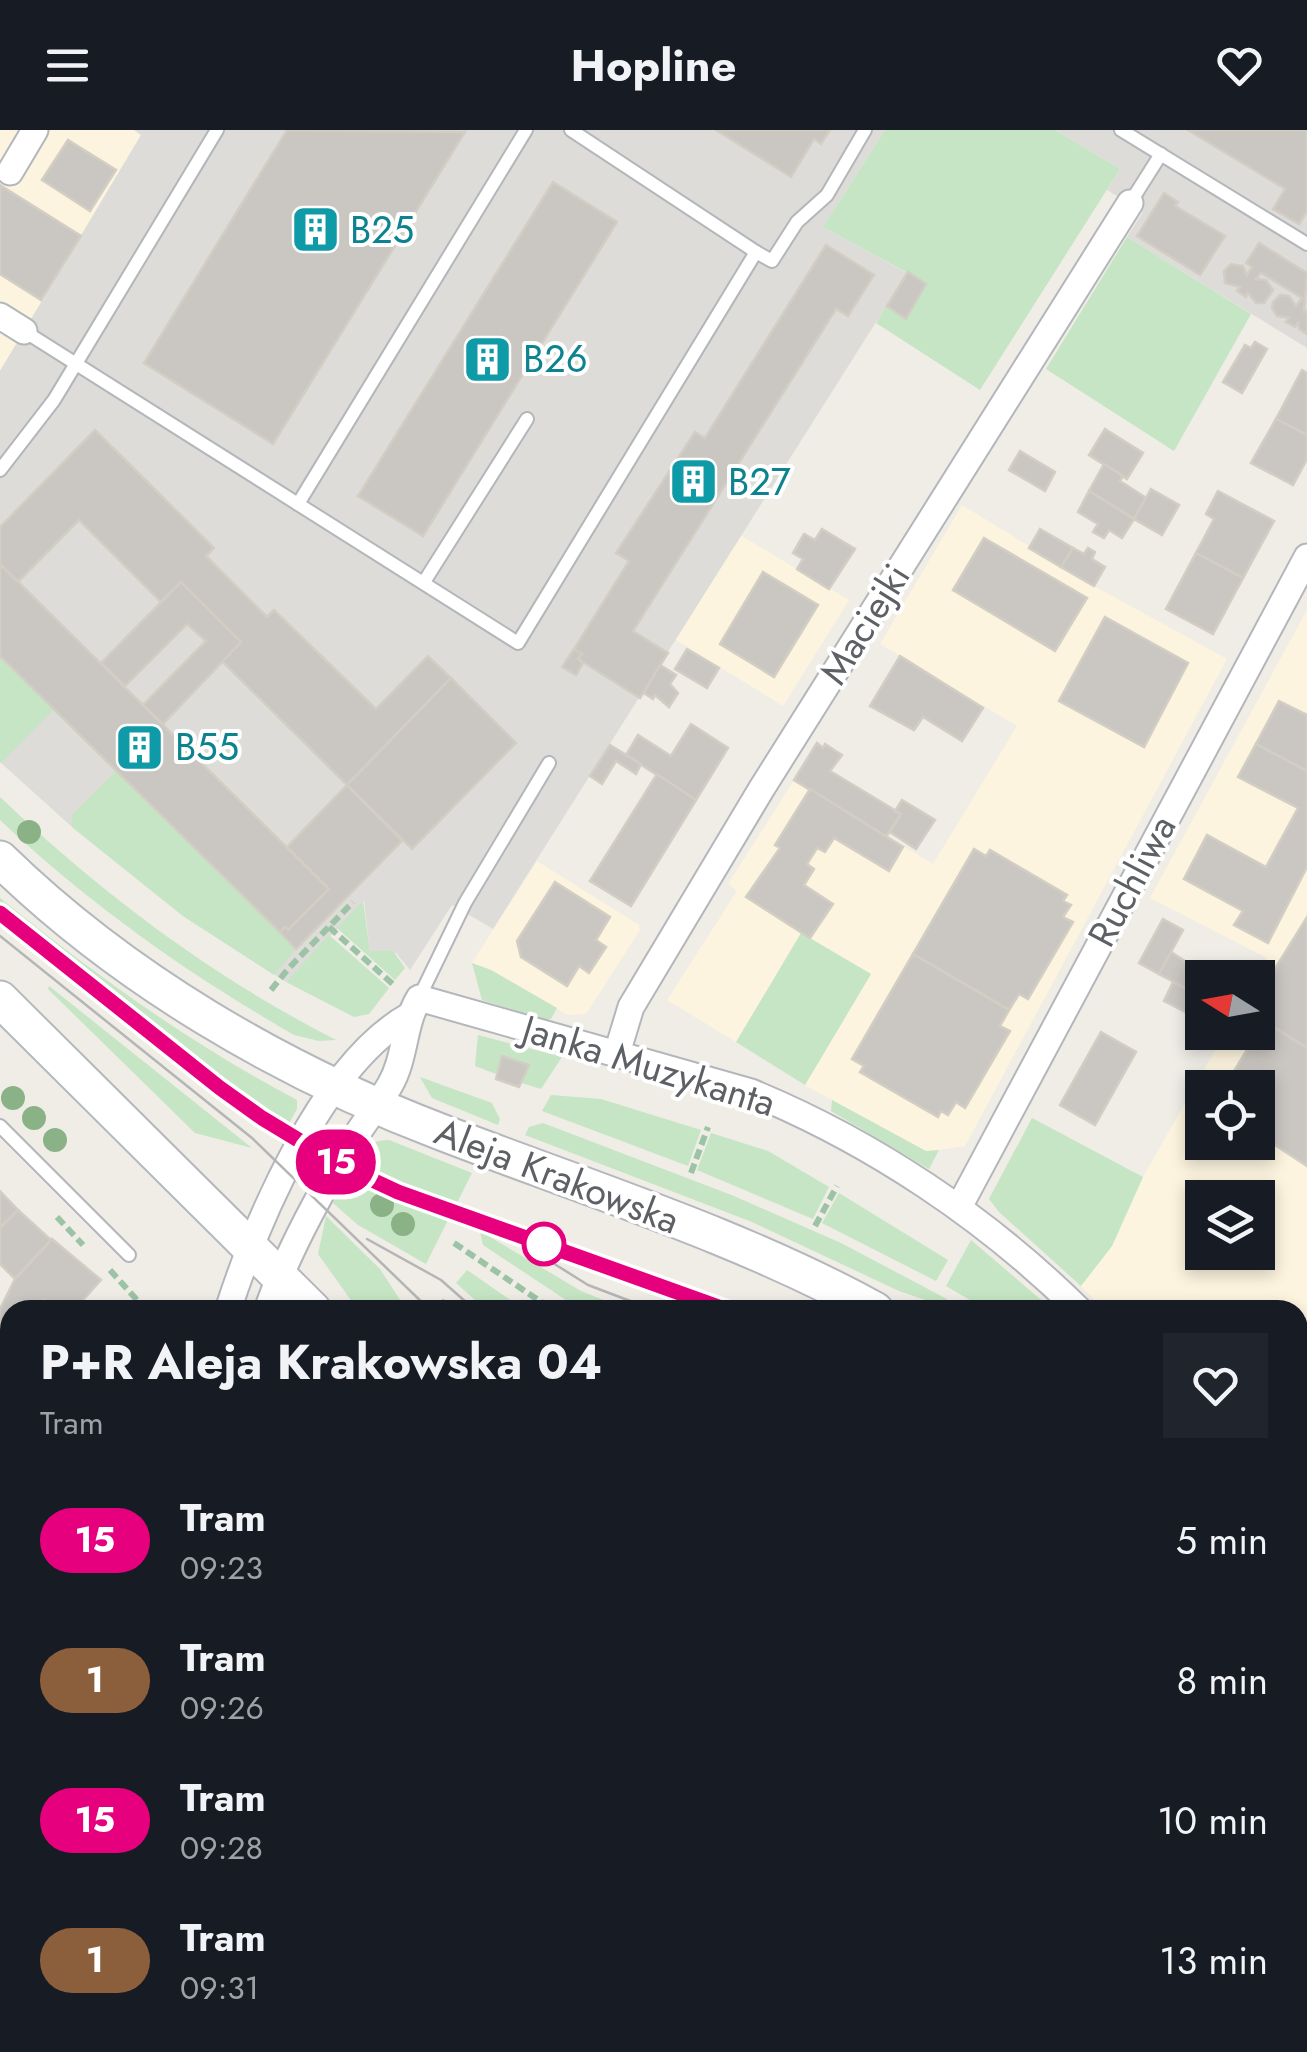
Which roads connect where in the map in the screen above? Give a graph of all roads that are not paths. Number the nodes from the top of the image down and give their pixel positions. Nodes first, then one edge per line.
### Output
1 (35, 130) edge
2 (217, 130) edge
3 (526, 130) edge
4 (570, 130) edge
5 (866, 130) edge
6 (1121, 130) edge
7 (1161, 154) junction
8 (10, 172) dead end
9 (1130, 203) joint
10 (1307, 244) edge
11 (756, 252) junction
12 (7, 323) edge
13 (76, 364) junction
14 (527, 419) dead end
15 (0, 470) edge
16 (298, 504) junction
17 (1307, 557) edge
18 (424, 582) junction
19 (549, 763) dead end
20 (0, 858) edge
21 (408, 1000) junction
22 (4, 1010) edge
23 (617, 1053) junction
24 (337, 1086) junction
25 (376, 1105) junction
26 (0, 1126) edge
27 (960, 1207) junction
28 (250, 1246) junction
29 (129, 1255) dead end
30 (278, 1276) junction
31 (231, 1300) edge
32 (270, 1300) edge
33 (303, 1300) edge
34 (855, 1300) edge
35 (1068, 1300) edge

1 - 8 street
2 - 13 lane
3 - 16 lane
4 - 11 lane
5 - 11 lane
6 - 7 lane
7 - 9 lane
7 - 10 lane
9 - 23 street, Maciejki
11 - 18 lane
12 - 13 lane
13 - 15 lane
13 - 16 lane
14 - 18 lane
16 - 18 lane
17 - 27 street, Ruchliwa
19 - 21 lane
20 - 24 main road, Aleja Krakowska
21 - 23 street, Janka Muzykanta
21 - 24 street
21 - 25 street
22 - 28 main road
23 - 27 street, Janka Muzykanta
24 - 25 main road, Aleja Krakowska
24 - 28 street
25 - 30 street
25 - 34 main road, Aleja Krakowska
26 - 29 lane
27 - 35 street, Janka Muzykanta
28 - 30 main road
28 - 31 street
30 - 32 street
30 - 33 main road

